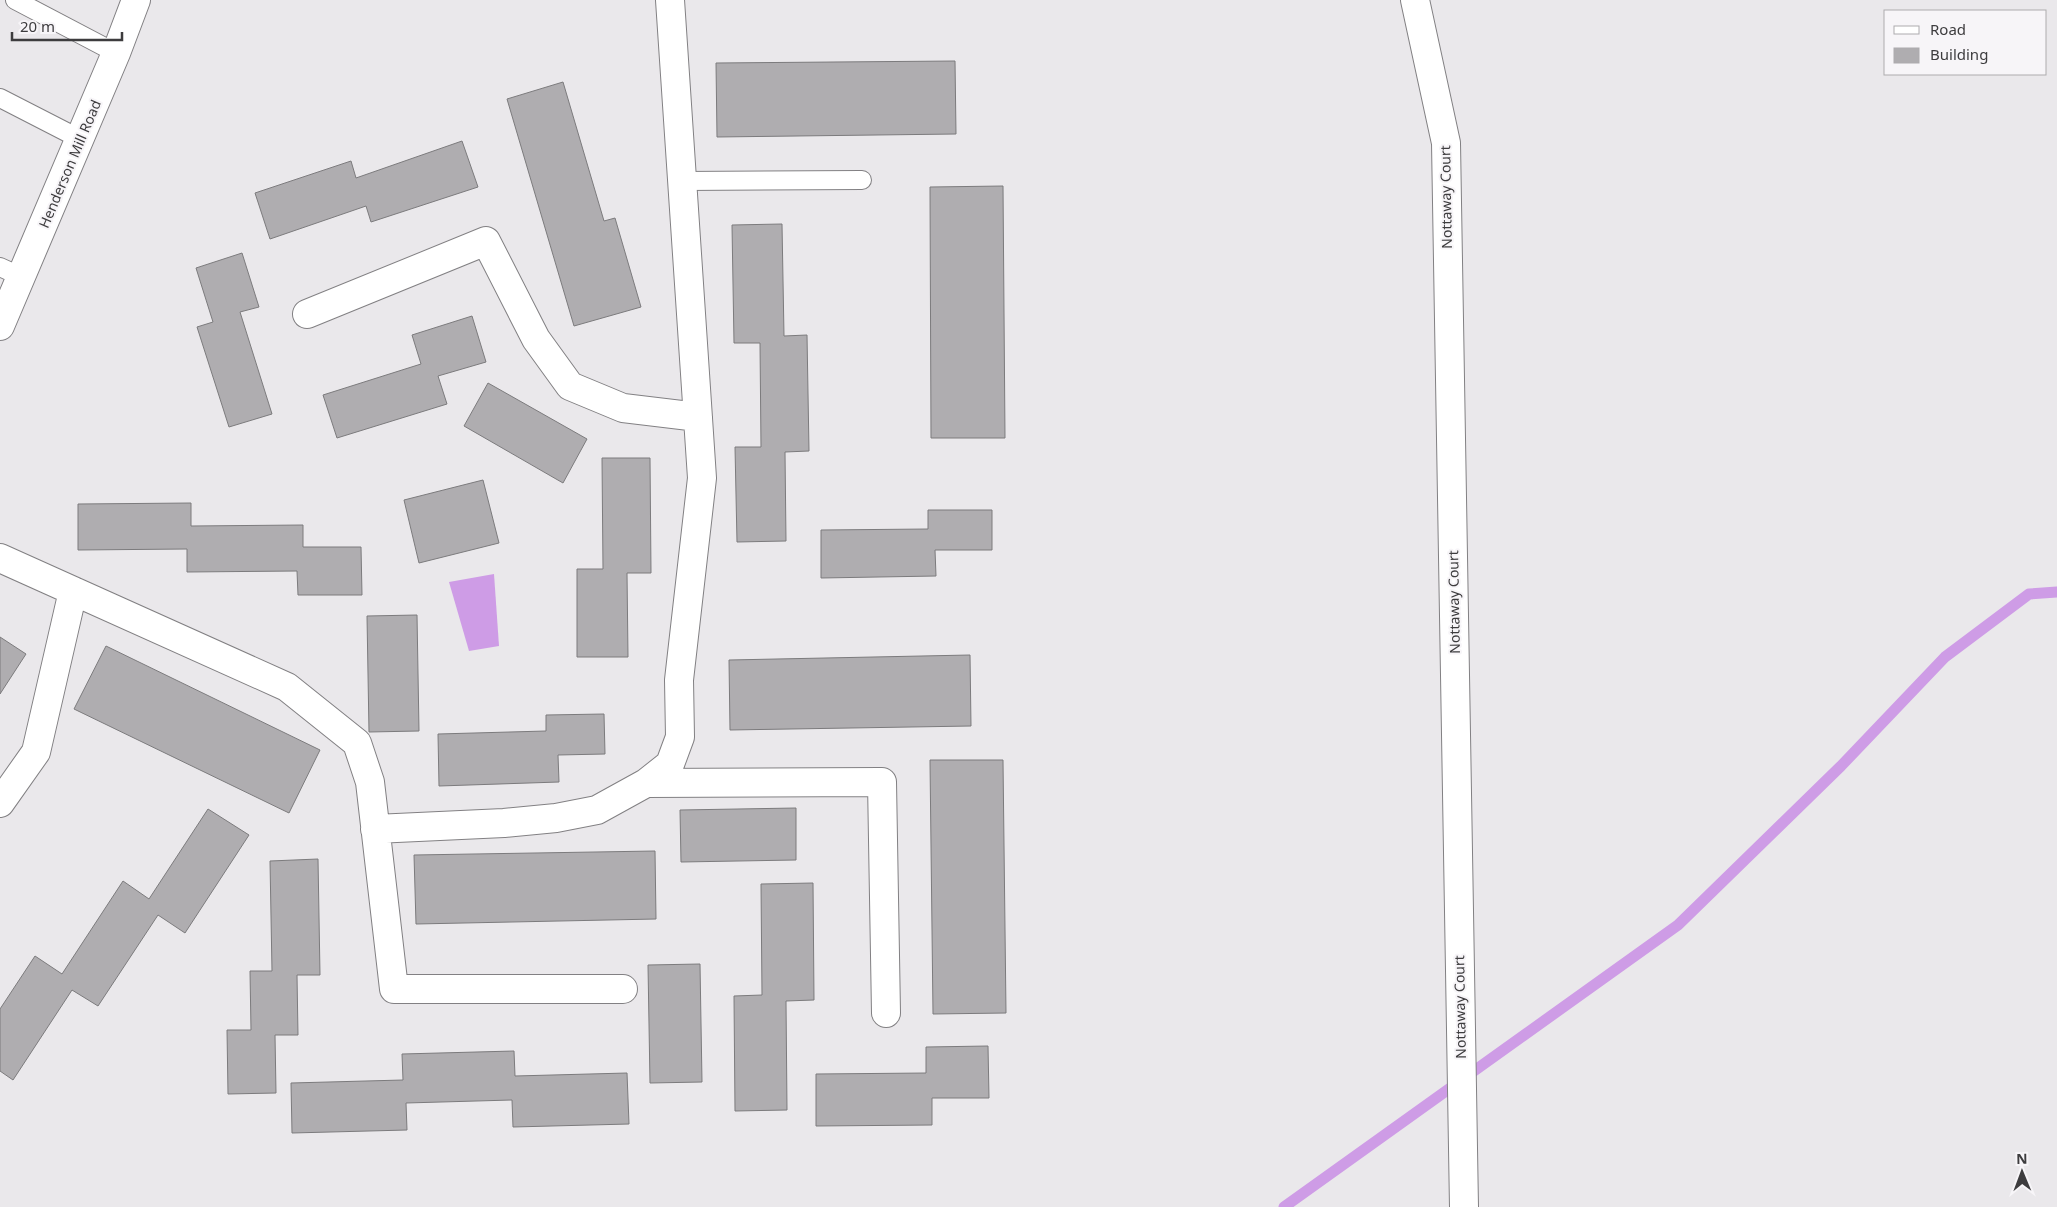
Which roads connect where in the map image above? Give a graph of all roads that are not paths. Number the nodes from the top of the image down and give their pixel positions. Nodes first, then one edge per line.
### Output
1 (15, 0) edge
2 (136, 0) edge
3 (670, 0) edge
4 (1415, 0) edge
5 (116, 53) junction
6 (0, 98) edge
7 (80, 139) junction
8 (862, 180) dead end
9 (682, 181) junction
10 (11, 272) edge
11 (308, 314) dead end
12 (0, 326) edge
13 (698, 417) junction
14 (0, 558) edge
15 (73, 591) junction
16 (646, 783) junction
17 (0, 803) edge
18 (375, 829) junction
19 (623, 989) dead end
20 (886, 1013) dead end
21 (1464, 1207) edge

1 - 5 lane
2 - 5 street, Henderson Mill Road
3 - 9 street
4 - 21 street, Nottaway Court
5 - 7 street, Henderson Mill Road
6 - 7 lane
7 - 10 street, Henderson Mill Road
8 - 9 lane
9 - 13 street
10 - 12 street, Henderson Mill Road
11 - 13 street
13 - 16 street
14 - 15 street
15 - 17 street
15 - 18 street
16 - 18 street
16 - 20 street
18 - 19 street

